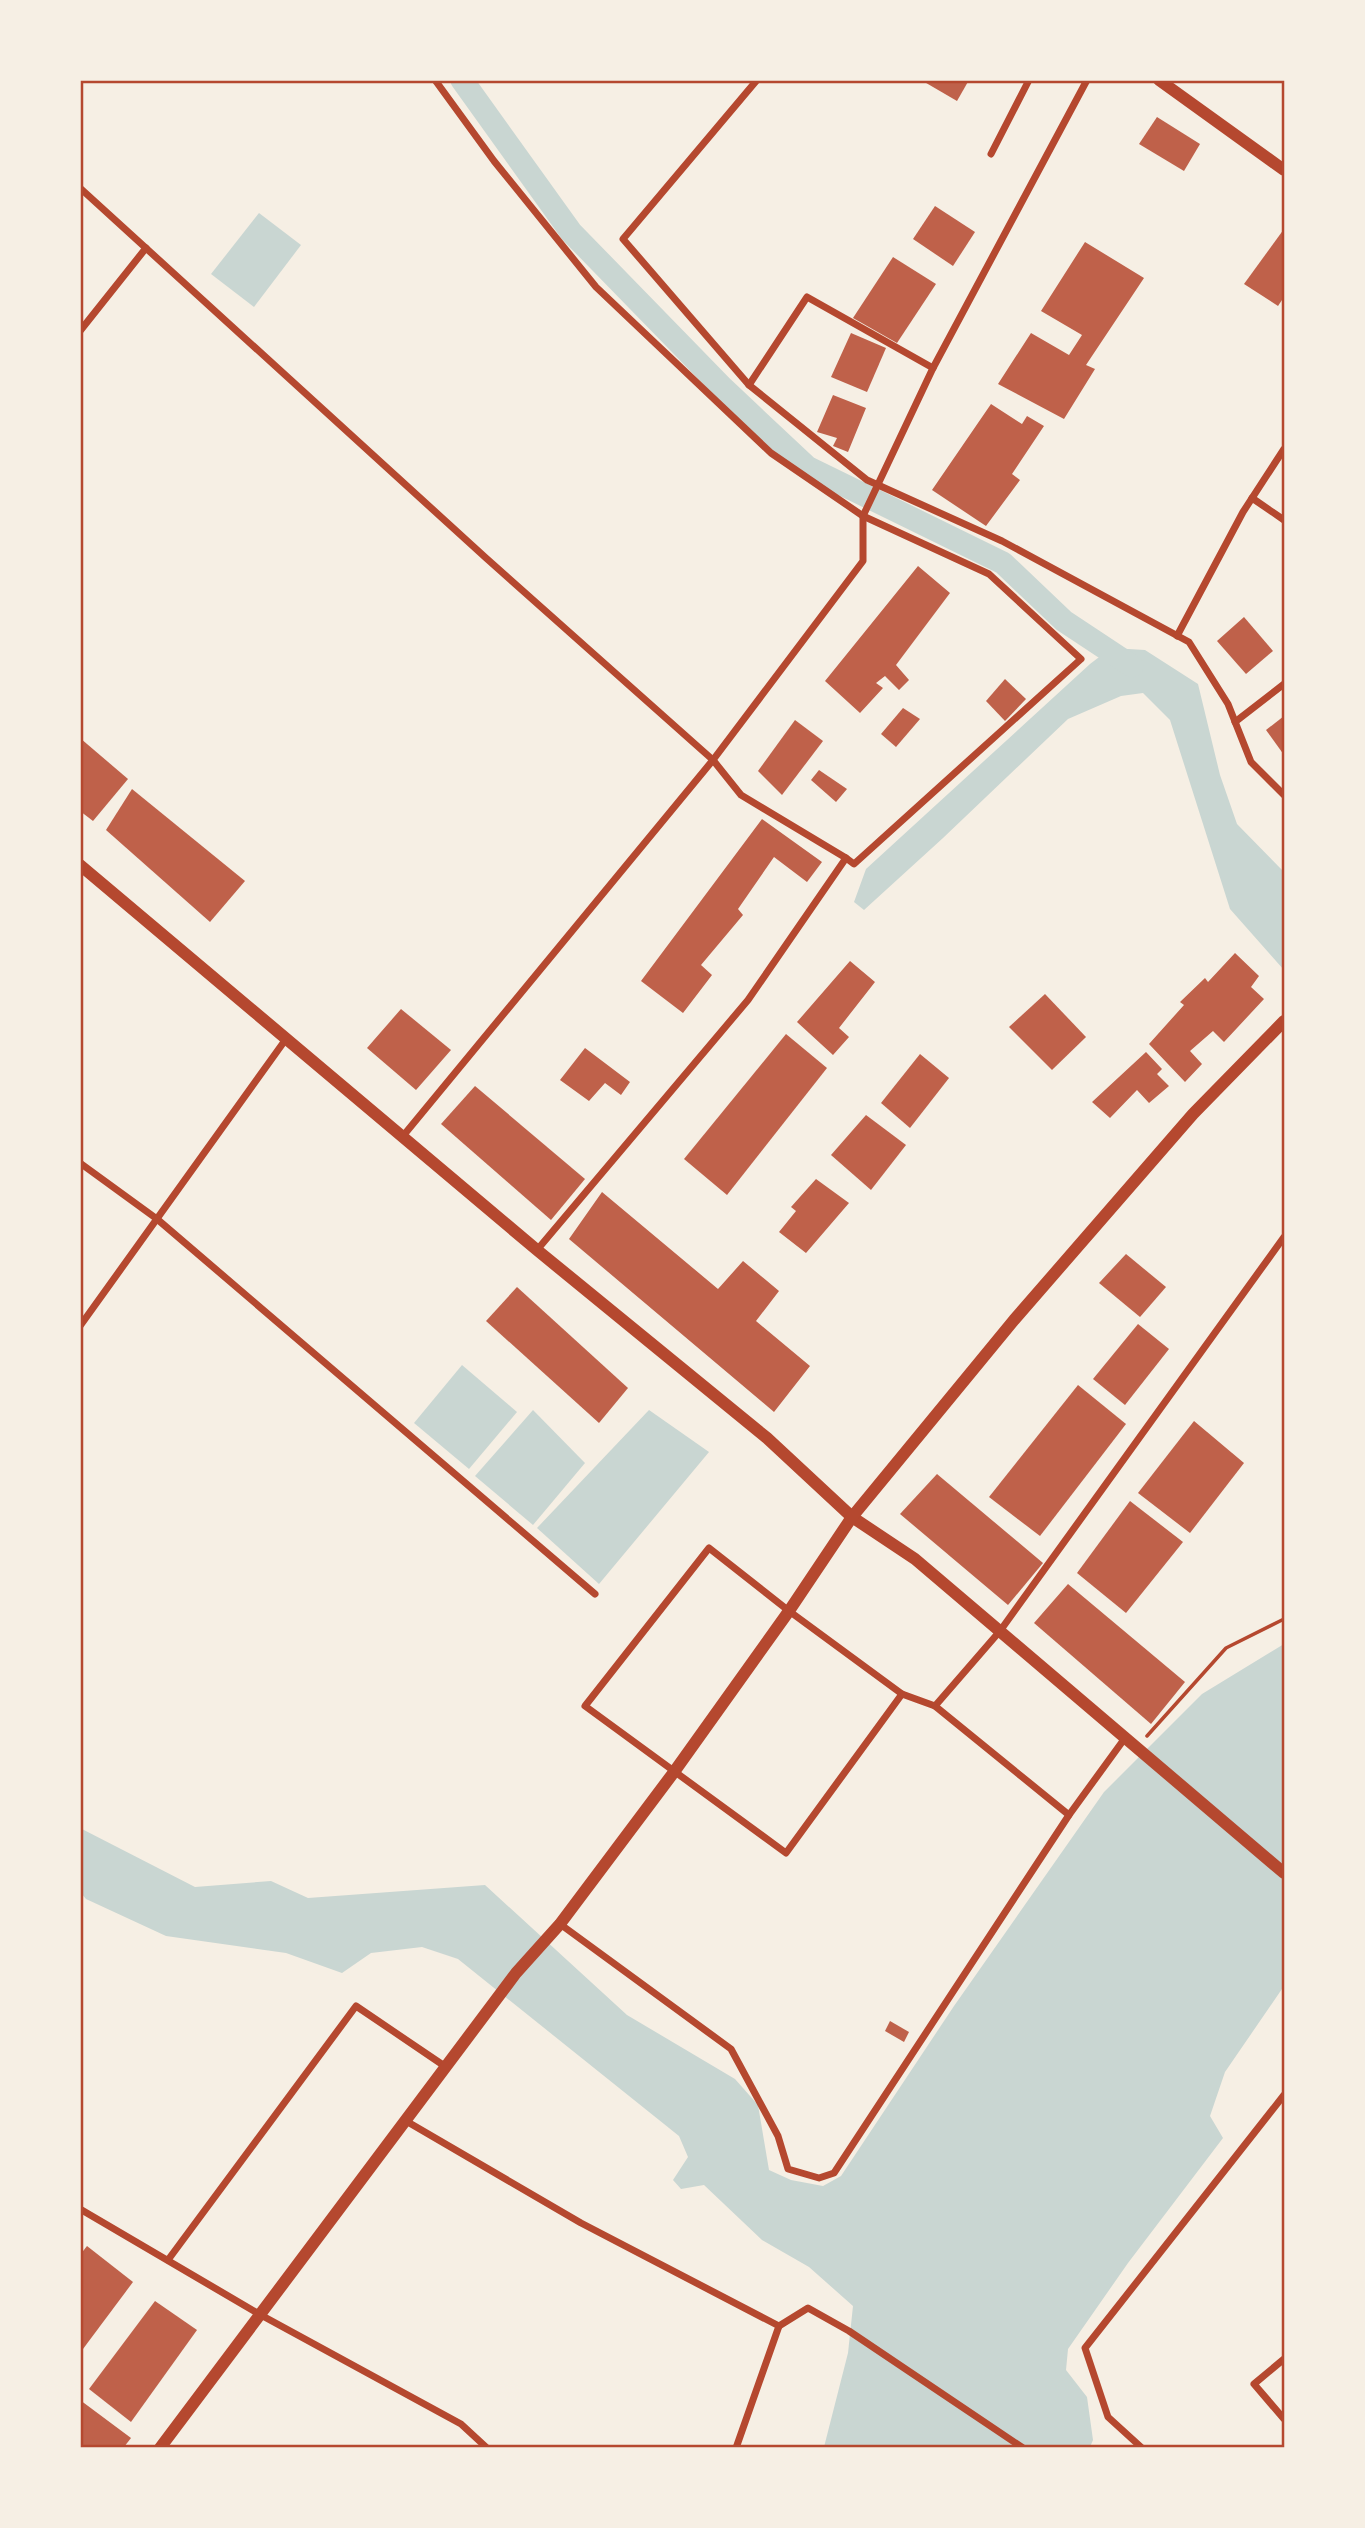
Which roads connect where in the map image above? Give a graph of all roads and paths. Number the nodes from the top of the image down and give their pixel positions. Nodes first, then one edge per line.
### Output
1 (435, 80) edge
2 (757, 80) edge
3 (1029, 80) edge
4 (1087, 80) edge
5 (1159, 80) edge
6 (991, 155) dead end
7 (1284, 170) edge
8 (80, 188) edge
9 (146, 248) junction
10 (80, 331) edge
11 (933, 368) junction
12 (749, 385) junction
13 (1284, 449) edge
14 (879, 484) junction
15 (1252, 498) junction
16 (863, 516) junction
17 (1284, 520) edge
18 (1177, 636) junction
19 (1284, 684) edge
20 (1235, 722) junction
21 (713, 760) junction
22 (1284, 795) edge
23 (846, 858) junction
24 (80, 865) edge
25 (1284, 1021) edge
26 (286, 1039) junction
27 (403, 1136) junction
28 (80, 1163) edge
29 (157, 1219) junction
30 (1284, 1237) edge
31 (537, 1250) junction
32 (80, 1326) edge
33 (852, 1517) junction
34 (595, 1594) dead end
35 (789, 1611) junction
36 (1284, 1619) edge
37 (1000, 1631) junction
38 (902, 1693) junction
39 (935, 1706) junction
40 (1125, 1738) junction
41 (1136, 1747) junction
42 (674, 1772) junction
43 (1069, 1815) junction
44 (1284, 1873) edge
45 (560, 1924) junction
46 (446, 2067) junction
47 (1284, 2095) edge
48 (406, 2121) junction
49 (80, 2208) edge
50 (168, 2260) junction
51 (260, 2314) junction
52 (779, 2326) junction
53 (1284, 2359) edge
54 (1284, 2419) edge
55 (160, 2448) edge
56 (486, 2448) edge
57 (736, 2448) edge
58 (1023, 2448) edge
59 (1142, 2448) edge

1 - 16 street
2 - 12 street
3 - 6 street
4 - 11 street
5 - 7 street
8 - 9 street
9 - 10 street
9 - 21 street
11 - 12 street
11 - 14 street
12 - 14 street
13 - 15 street
14 - 16 street
14 - 18 street
15 - 17 street
15 - 18 street
16 - 21 street
16 - 23 street
18 - 20 street
19 - 20 street
20 - 22 street
21 - 23 street
21 - 27 street
23 - 31 street
24 - 26 street
25 - 33 street
26 - 27 street
26 - 29 street
27 - 31 street
28 - 29 street
29 - 32 street
29 - 34 street
30 - 37 street
31 - 33 street
33 - 35 street
33 - 37 street
35 - 38 street
35 - 42 street
35 - 42 street
36 - 41 path
37 - 39 street
37 - 40 street
38 - 39 street
38 - 42 street
39 - 43 street
40 - 41 street
40 - 43 street
41 - 44 street
42 - 45 street
43 - 45 street
45 - 46 street
46 - 48 street
46 - 50 street
47 - 59 street
48 - 51 street
48 - 52 street
49 - 50 street
50 - 51 street
51 - 55 street
51 - 56 street
52 - 57 street
52 - 58 street
53 - 54 street

